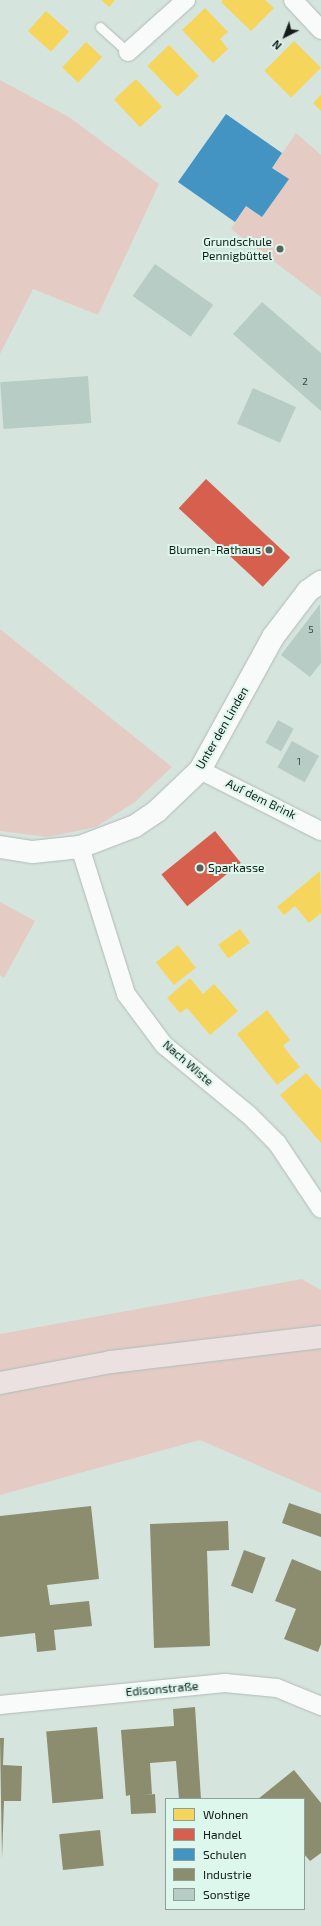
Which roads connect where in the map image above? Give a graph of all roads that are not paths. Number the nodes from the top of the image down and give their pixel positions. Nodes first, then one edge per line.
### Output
1 (186, 0) edge
2 (293, 0) edge
3 (100, 28) dead end
4 (321, 30) edge
5 (128, 52) joint
6 (321, 582) edge
7 (200, 770) junction
8 (321, 831) edge
9 (0, 847) edge
10 (80, 848) junction
11 (321, 1209) edge
12 (321, 1337) edge
13 (0, 1383) edge
14 (0, 1705) edge
15 (321, 1706) edge

1 - 5 street
2 - 4 street
3 - 5 lane
6 - 7 street, Unter den Linden
7 - 8 street, Auf dem Brink
7 - 10 street, Unter den Linden
9 - 10 street, Unter den Linden
10 - 11 street, Nach Wiste
12 - 13 main road
14 - 15 street, Edisonstraße

